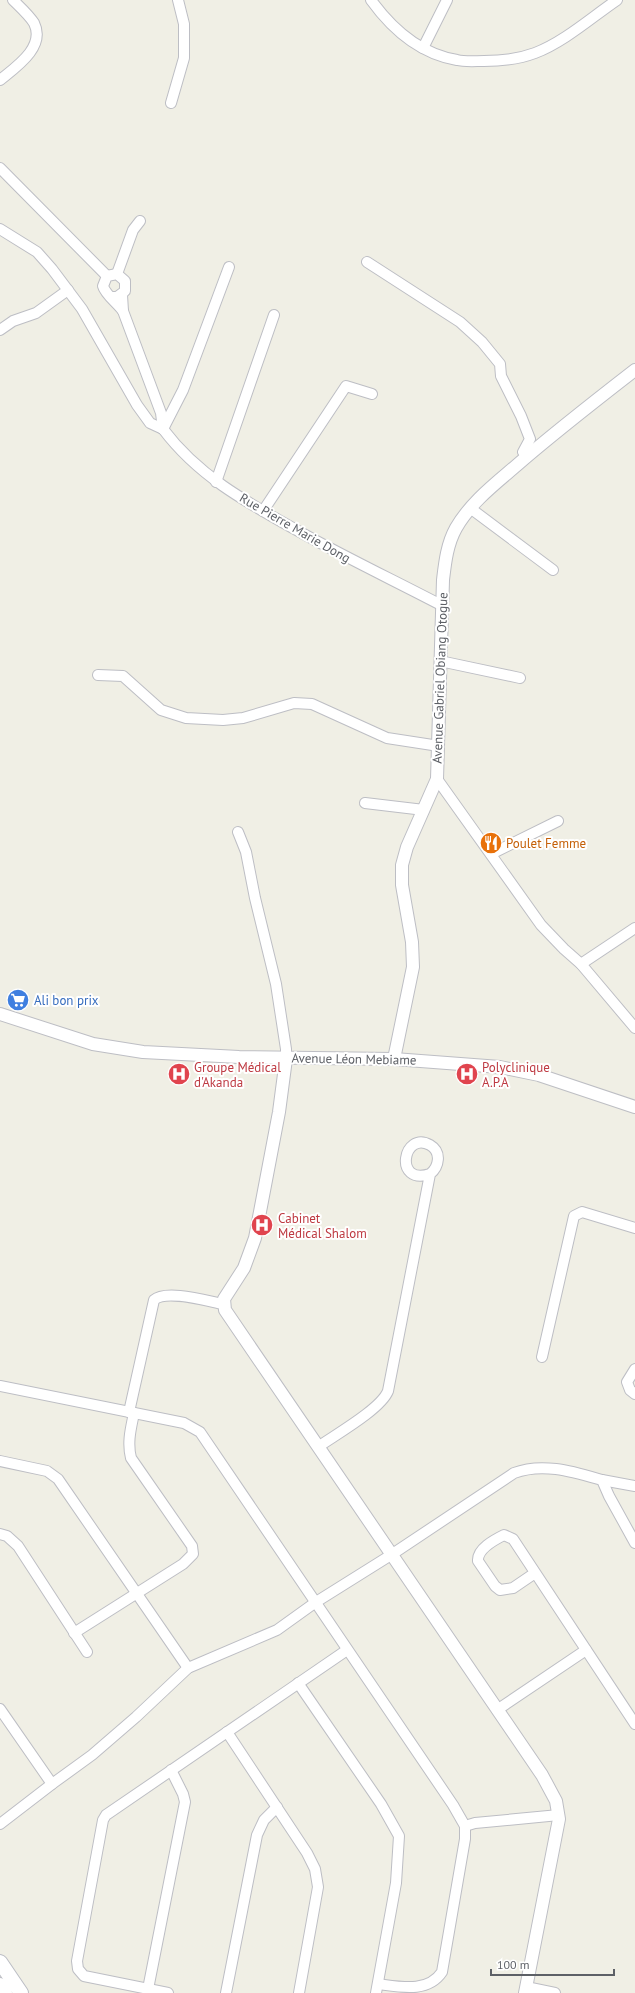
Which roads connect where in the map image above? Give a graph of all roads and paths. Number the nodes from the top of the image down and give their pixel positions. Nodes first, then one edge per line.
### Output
1 (13, 0) edge
2 (178, 0) edge
3 (371, 0) edge
4 (448, 0) edge
5 (617, 0) edge
6 (423, 48) junction
7 (0, 80) edge
8 (171, 103) dead end
9 (0, 168) edge
10 (140, 221) dead end
11 (0, 229) edge
12 (367, 262) dead end
13 (229, 267) dead end
14 (112, 275) junction
15 (68, 290) junction
16 (117, 296) junction
17 (274, 315) dead end
18 (0, 330) edge
19 (635, 370) edge
20 (372, 394) dead end
21 (163, 429) junction
22 (527, 457) junction
23 (216, 482) junction
24 (470, 508) junction
25 (263, 511) junction
26 (553, 570) dead end
27 (443, 606) junction
28 (440, 661) junction
29 (98, 675) dead end
30 (520, 678) dead end
31 (439, 746) junction
32 (437, 779) junction
33 (365, 803) dead end
34 (424, 810) junction
35 (558, 820) dead end
36 (238, 832) dead end
37 (491, 854) junction
38 (635, 928) edge
39 (581, 964) junction
40 (0, 1014) edge
41 (635, 1028) edge
42 (286, 1058) junction
43 (394, 1059) junction
44 (635, 1106) edge
45 (430, 1174) dead end
46 (635, 1228) edge
47 (223, 1304) junction
48 (542, 1357) dead end
49 (635, 1369) edge
50 (0, 1386) edge
51 (635, 1394) edge
52 (132, 1412) junction
53 (318, 1447) junction
54 (0, 1461) edge
55 (602, 1480) junction
56 (635, 1486) edge
57 (0, 1534) edge
58 (635, 1543) edge
59 (391, 1555) junction
60 (535, 1573) junction
61 (136, 1593) junction
62 (316, 1602) junction
63 (74, 1633) junction
64 (347, 1650) junction
65 (586, 1650) junction
66 (87, 1652) dead end
67 (188, 1668) junction
68 (298, 1683) junction
69 (0, 1709) edge
70 (497, 1710) junction
71 (635, 1724) edge
72 (227, 1732) junction
73 (171, 1770) junction
74 (52, 1784) junction
75 (277, 1807) junction
76 (559, 1815) junction
77 (0, 1824) edge
78 (465, 1826) junction
79 (0, 1962) edge
80 (0, 1985) edge
81 (377, 1988) edge
82 (148, 1989) junction
83 (525, 1990) edge
84 (5, 1993) edge
85 (21, 1993) edge
86 (168, 1993) edge
87 (226, 1993) edge
88 (299, 1993) edge
89 (555, 1993) edge

1 - 7 street
2 - 8 street
3 - 6 street
4 - 6 street
5 - 6 street
9 - 14 street
10 - 14 street
11 - 15 street
12 - 22 street
13 - 21 street
14 - 16 street
14 - 16 street
15 - 18 street
15 - 21 street
16 - 21 street
17 - 23 street
19 - 22 street, Avenue Gabriel Obiang Otogue
20 - 25 street
21 - 23 street, Rue Pierre Marie Dong
22 - 24 street, Avenue Gabriel Obiang Otogue
23 - 25 street, Rue Pierre Marie Dong
24 - 26 street
24 - 27 street, Avenue Gabriel Obiang Otogue
25 - 27 street, Rue Pierre Marie Dong
27 - 28 street, Avenue Gabriel Obiang Otogue
28 - 30 street
28 - 31 street, Avenue Gabriel Obiang Otogue
29 - 31 street
31 - 32 street, Avenue Gabriel Obiang Otogue
32 - 34 street, Avenue Gabriel Obiang Otogue
32 - 37 street
33 - 34 street
34 - 43 street, Avenue Gabriel Obiang Otogue
35 - 37 street
36 - 42 street
37 - 39 street
38 - 39 street
39 - 41 street
40 - 42 street, Avenue Léon Mebiame
42 - 43 street, Avenue Léon Mebiame
42 - 47 street
43 - 44 street, Avenue Léon Mebiame
45 - 53 street
46 - 48 street
47 - 52 street
47 - 53 street
49 - 51 street
50 - 52 street
52 - 61 street
52 - 62 street
53 - 59 street
54 - 61 street
55 - 56 street
55 - 58 street
55 - 59 street
57 - 63 street
59 - 62 street
59 - 70 street
60 - 60 street
60 - 65 street
61 - 63 street
61 - 67 street
62 - 64 street
62 - 67 street
63 - 66 street
64 - 68 street
64 - 78 street
65 - 70 street
65 - 71 street
67 - 74 street
68 - 72 street
68 - 81 street
69 - 74 street
70 - 76 street
72 - 73 street
72 - 75 street
73 - 82 street
73 - 82 street
74 - 77 street
75 - 87 street
75 - 88 street
76 - 78 street
76 - 83 street
78 - 81 street
79 - 85 main road
80 - 84 main road
82 - 86 street
83 - 89 street

